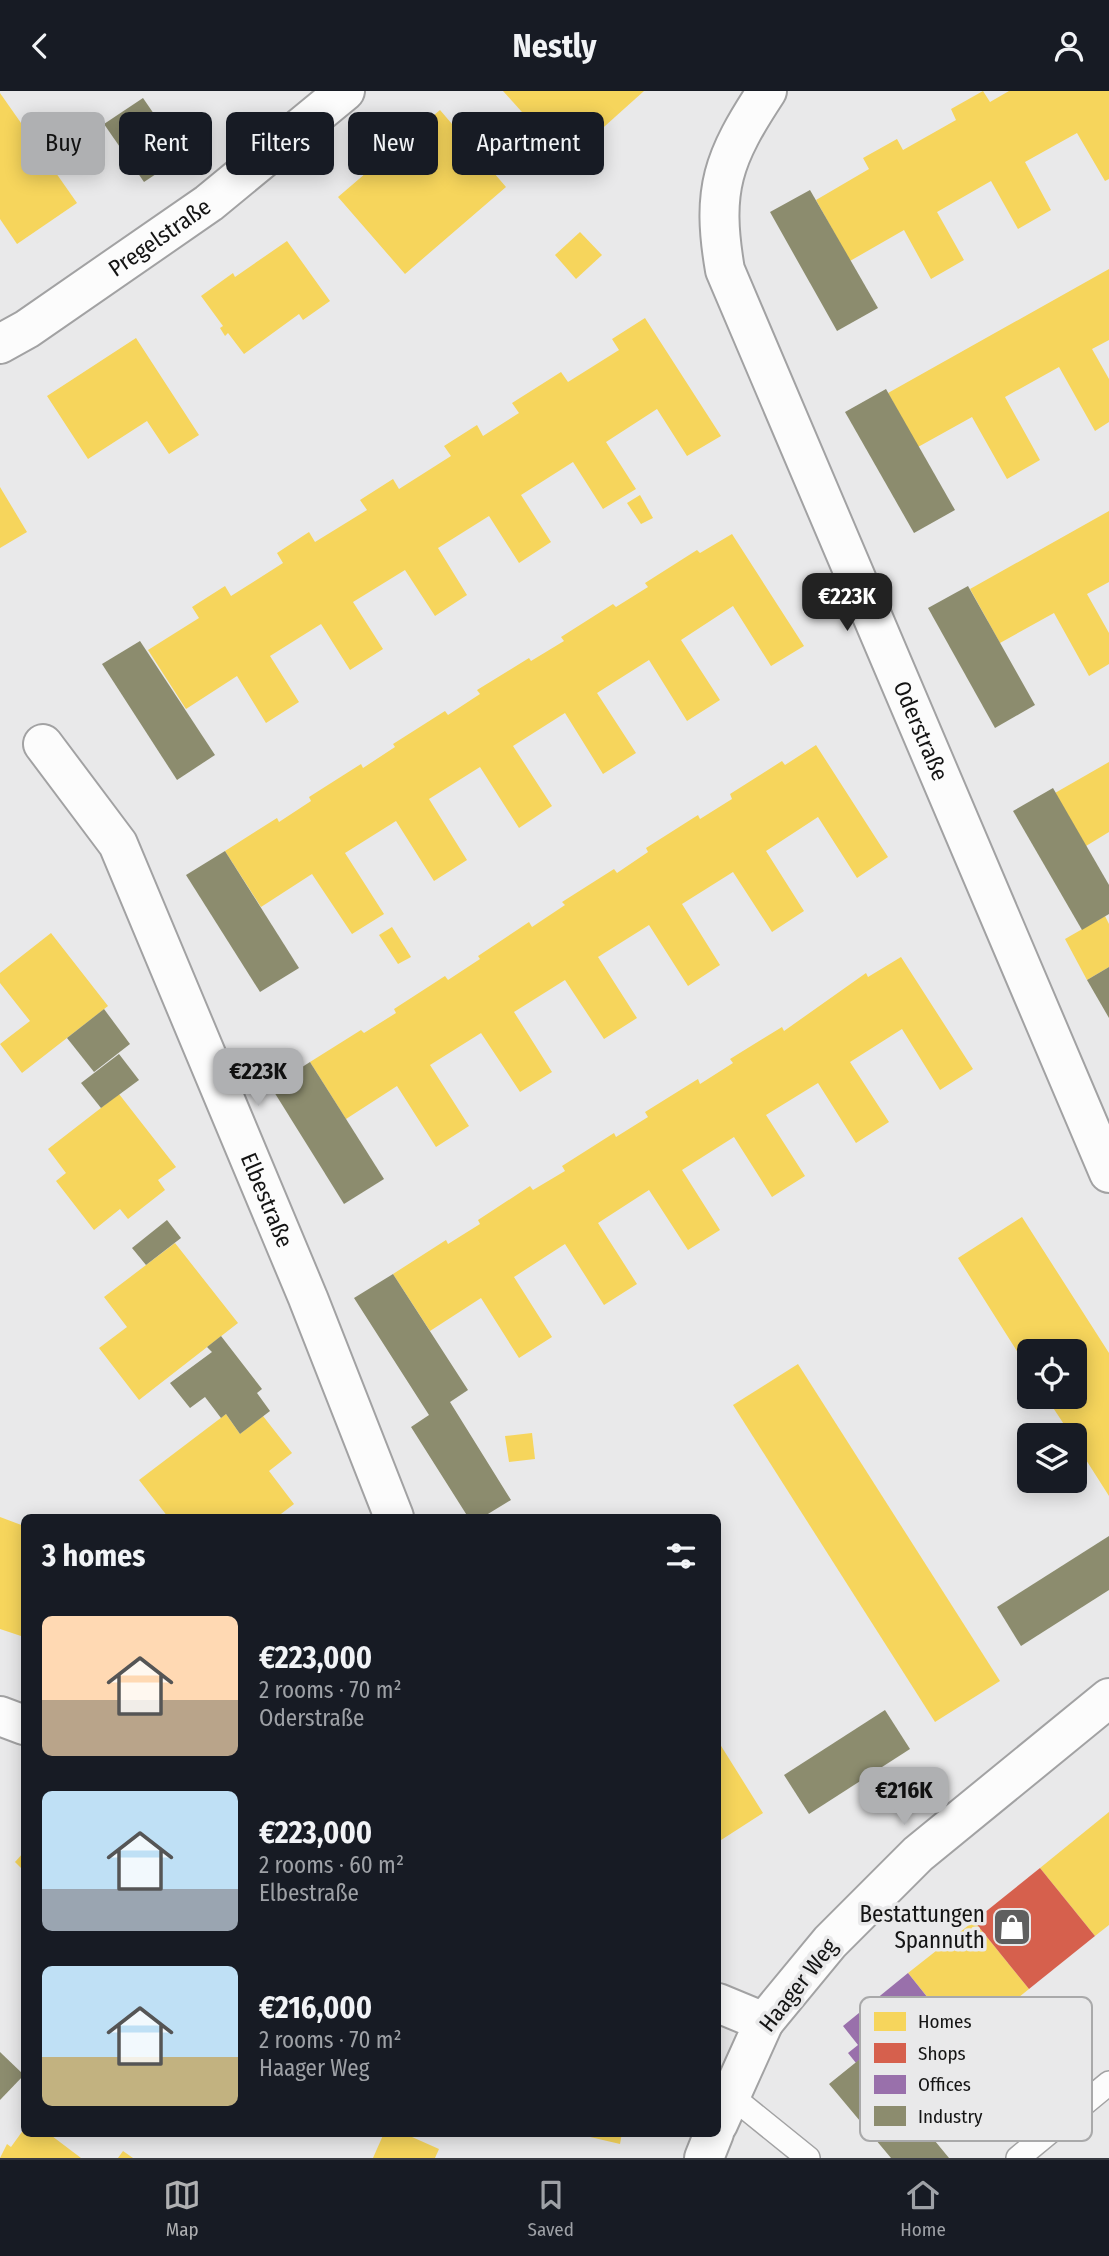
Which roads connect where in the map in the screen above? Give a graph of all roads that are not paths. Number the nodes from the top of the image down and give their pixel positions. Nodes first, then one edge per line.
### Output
1 (345, 91) edge
2 (767, 91) edge
3 (0, 344) edge
4 (43, 744) dead end
5 (1109, 1174) edge
6 (393, 1514) edge
7 (1109, 1698) edge
8 (0, 1716) edge
9 (21, 1724) edge
10 (721, 2004) edge
11 (764, 2022) junction
12 (1109, 2083) edge
13 (1092, 2097) edge
14 (724, 2109) edge
15 (712, 2137) edge
16 (1039, 2141) edge
17 (704, 2158) edge
18 (808, 2158) edge
19 (1018, 2158) edge

1 - 3 street, Pregelstraße
2 - 5 street, Oderstraße
4 - 6 street, Elbestraße
7 - 11 street, Haager Weg
8 - 9 street
10 - 11 street
11 - 14 street, Haager Weg
12 - 13 lane
14 - 18 lane, Haager Weg
15 - 17 street
16 - 19 lane

